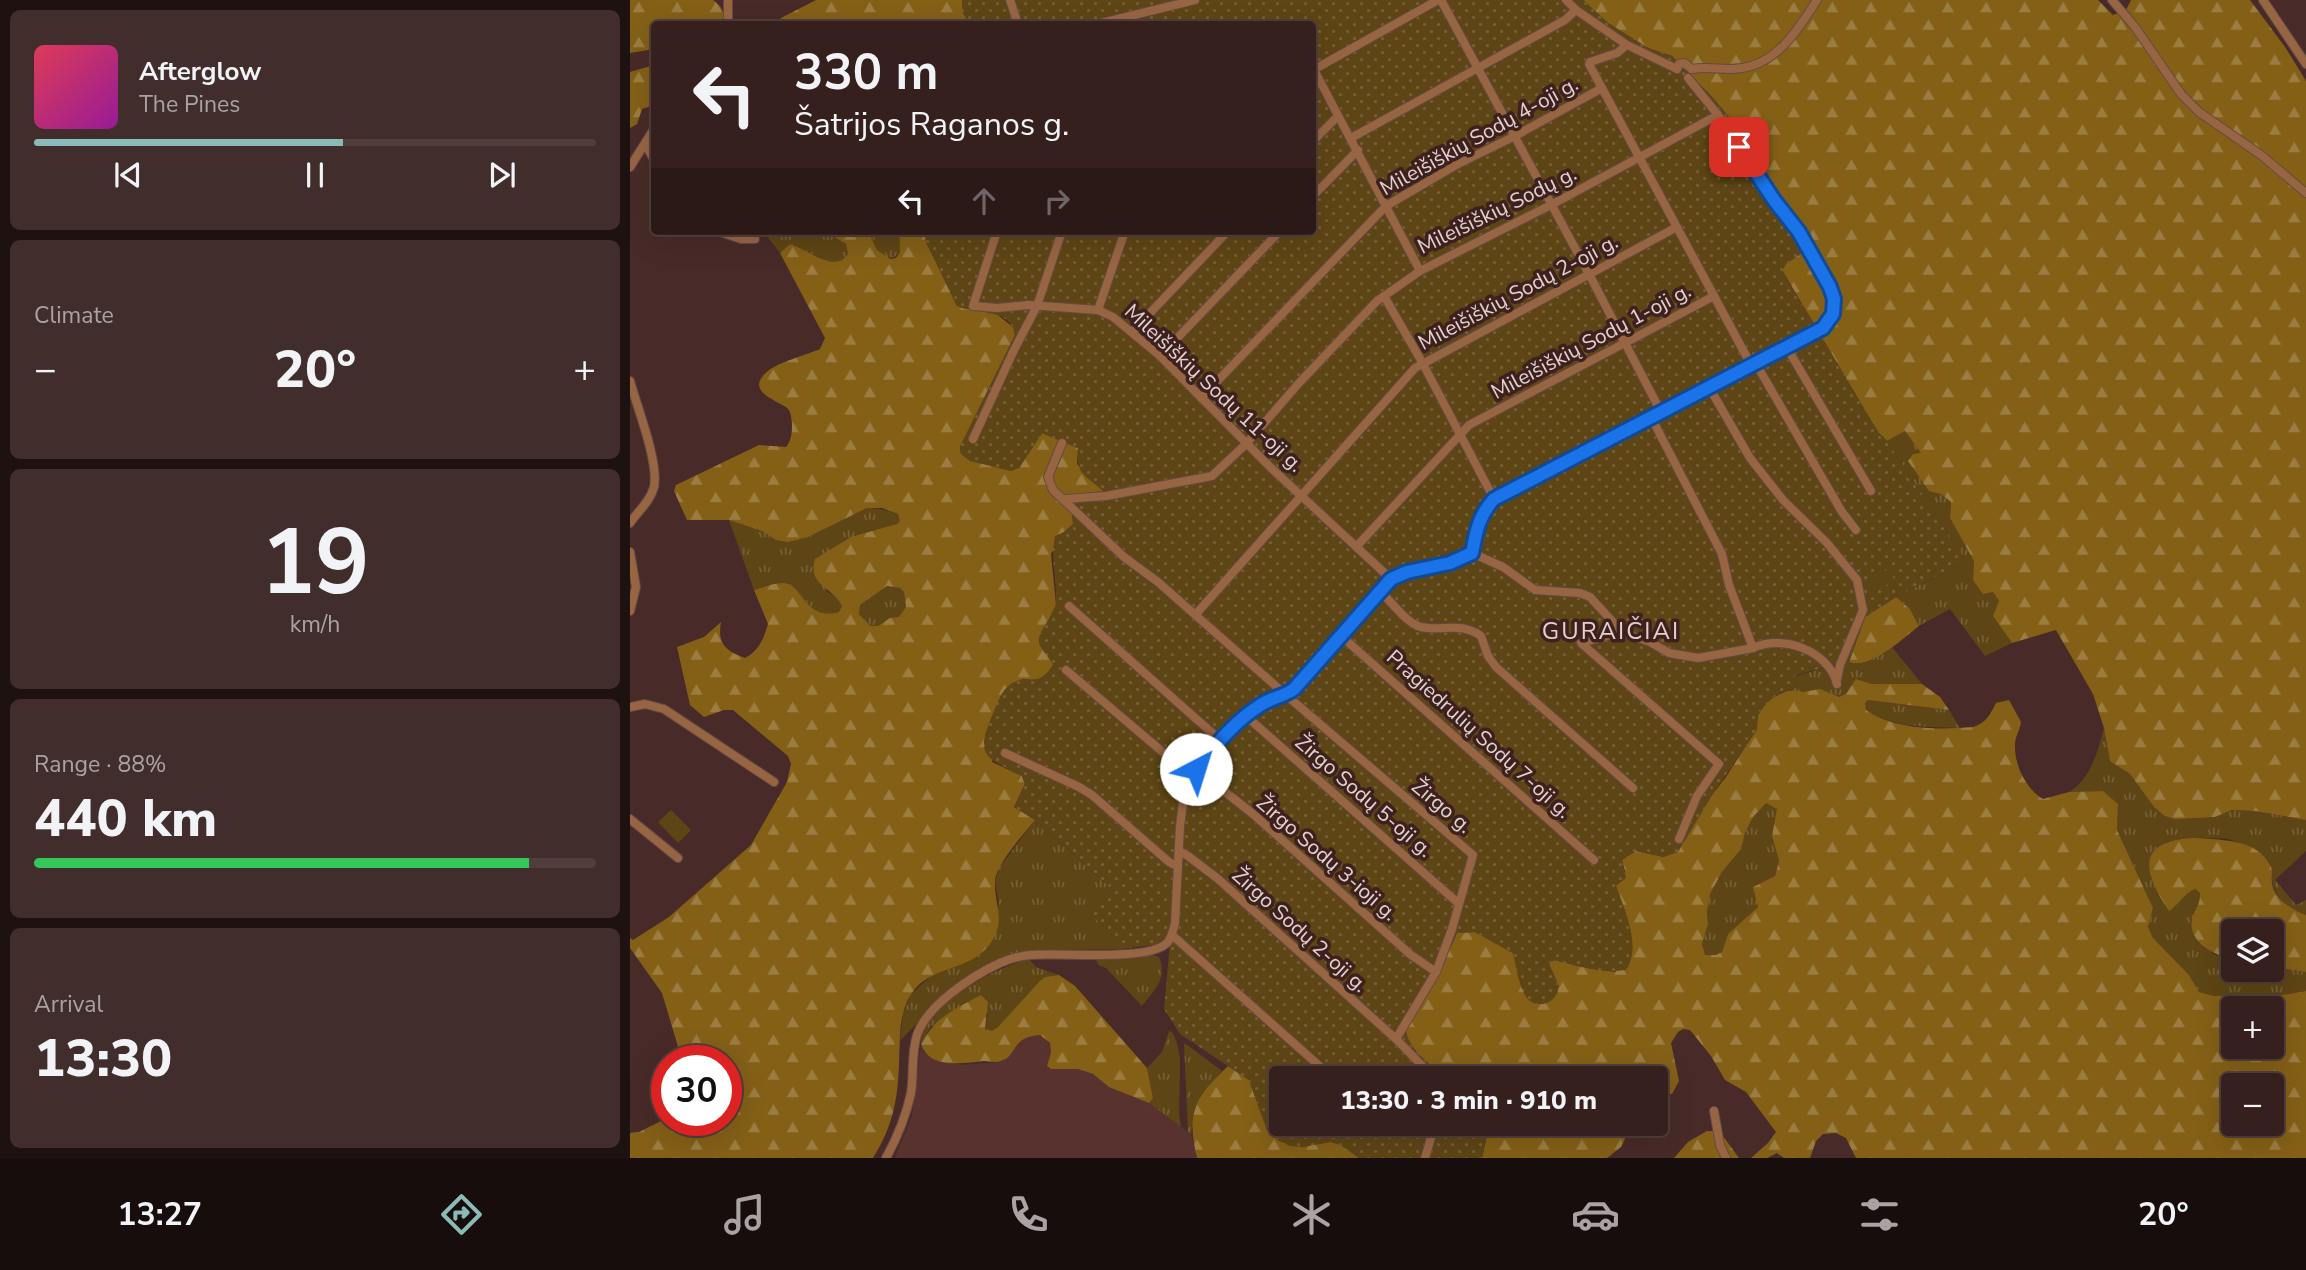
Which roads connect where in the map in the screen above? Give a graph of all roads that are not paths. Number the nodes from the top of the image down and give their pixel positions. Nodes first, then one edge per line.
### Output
1 (728, 0) edge
2 (1010, 0) edge
3 (1195, 0) edge
4 (1439, 0) edge
5 (1566, 0) edge
6 (1817, 0) edge
7 (2112, 0) edge
8 (2263, 0) edge
9 (1576, 10) junction
10 (727, 21) edge
11 (1017, 21) edge
12 (1124, 21) edge
13 (1627, 45) junction
14 (2306, 64) edge
15 (1316, 66) edge
16 (1477, 66) junction
17 (1676, 69) junction
18 (1692, 69) junction
19 (1316, 71) edge
20 (1688, 78) junction
21 (1602, 88) junction
22 (1718, 115) junction
23 (1338, 116) junction
24 (651, 135) edge
25 (1515, 136) junction
26 (1316, 138) edge
27 (1351, 138) junction
28 (646, 145) junction
29 (1358, 150) junction
30 (651, 154) edge
31 (1640, 157) junction
32 (630, 167) edge
33 (1316, 193) edge
34 (2306, 193) edge
35 (1551, 205) junction
36 (1386, 206) junction
37 (1676, 227) junction
38 (729, 235) edge
39 (996, 235) edge
40 (1061, 235) edge
41 (1124, 235) edge
42 (1224, 235) edge
43 (1276, 235) edge
44 (755, 239) dead end
45 (1420, 271) junction
46 (1589, 274) junction
47 (1384, 296) junction
48 (1714, 296) junction
49 (1037, 306) junction
50 (1098, 310) junction
51 (1132, 332) junction
52 (1625, 344) junction
53 (1786, 346) junction
54 (1160, 356) junction
55 (1422, 362) junction
56 (1753, 363) junction
57 (630, 381) edge
58 (1709, 387) junction
59 (1201, 398) junction
60 (1661, 412) junction
61 (1651, 417) junction
62 (1461, 434) junction
63 (974, 439) dead end
64 (1062, 443) dead end
65 (1246, 444) junction
66 (1871, 491) dead end
67 (1303, 496) junction
68 (1065, 499) junction
69 (1494, 499) junction
70 (630, 523) edge
71 (1856, 530) dead end
72 (1357, 547) junction
73 (630, 552) edge
74 (1472, 553) junction
75 (1391, 579) junction
76 (1379, 590) junction
77 (631, 604) edge
78 (1069, 606) dead end
79 (1196, 614) junction
80 (1622, 632) junction
81 (1340, 635) junction
82 (1753, 648) junction
83 (1066, 670) dead end
84 (1286, 695) junction
85 (630, 707) edge
86 (1246, 716) junction
87 (1220, 740) junction
88 (1005, 753) dead end
89 (1193, 772) junction
90 (774, 782) dead end
91 (1633, 788) dead end
92 (630, 820) edge
93 (1679, 839) dead end
94 (1179, 851) junction
95 (678, 858) dead end
96 (1594, 860) dead end
97 (1177, 866) junction
98 (1458, 903) junction
99 (1172, 935) junction
100 (1436, 972) junction
101 (1396, 1039) junction
102 (1319, 1066) edge
103 (1422, 1066) edge
104 (1714, 1111) dead end
105 (1431, 1136) edge
106 (886, 1158) edge
107 (1425, 1158) edge
108 (1726, 1158) edge

1 - 10 street
2 - 11 street
3 - 12 street
4 - 15 street
4 - 16 street
5 - 9 street
6 - 18 street
7 - 34 street
8 - 14 street
9 - 13 street
9 - 16 street
13 - 17 street
13 - 21 street, Mileišiškių Sodų 1-oji g.
16 - 25 street
16 - 27 street
17 - 18 street
17 - 20 street
18 - 20 street
19 - 23 street, Mileišiškių Sodų g.
20 - 22 street
21 - 25 street, Mileišiškių Sodų 4-oji g.
21 - 31 street, Mileišiškių Sodų 1-oji g.
22 - 31 street, Mileišiškių Sodų g.
22 - 53 street
23 - 26 street
23 - 27 street, Mileišiškių Sodų g.
24 - 28 street
25 - 35 street
25 - 36 street, Mileišiškių Sodų 4-oji g.
27 - 29 street, Mileišiškių Sodų g.
28 - 30 street
28 - 32 street
29 - 33 street
29 - 36 street, Mileišiškių Sodų g.
31 - 35 street, Mileišiškių Sodų g.
31 - 37 street, Mileišiškių Sodų 1-oji g.
35 - 45 street, Mileišiškių Sodų g.
35 - 46 street
36 - 45 street, Mileišiškių Sodų g.
36 - 59 street, Mileišiškių Sodų 4-oji g.
37 - 46 street, Mileišiškių Sodų 2-oji g.
37 - 48 street, Mileišiškių Sodų 1-oji g.
38 - 44 street
39 - 49 street, Mileišiškių Sodų 11-oji g.
40 - 49 street
41 - 50 street
42 - 51 street
43 - 54 street
45 - 47 street
46 - 52 street
46 - 55 street, Mileišiškių Sodų 2-oji g.
47 - 55 street
47 - 65 street
48 - 52 street, Mileišiškių Sodų 1-oji g.
48 - 56 street
49 - 50 street, Mileišiškių Sodų 11-oji g.
49 - 63 street
50 - 51 street, Mileišiškių Sodų 11-oji g.
51 - 54 street, Mileišiškių Sodų 11-oji g.
52 - 60 street
52 - 62 street, Mileišiškių Sodų 1-oji g.
53 - 56 street
53 - 66 street
54 - 59 street, Mileišiškių Sodų 11-oji g.
55 - 62 street
55 - 67 street, Mileišiškių Sodų 2-oji g.
56 - 58 street
56 - 71 street
57 - 70 street
58 - 60 street
58 - 82 street
59 - 65 street, Mileišiškių Sodų 11-oji g.
60 - 61 street
61 - 69 street
61 - 82 street
62 - 69 street
62 - 72 street, Mileišiškių Sodų 1-oji g.
64 - 68 street, Žirgo g.
65 - 67 street, Mileišiškių Sodų 11-oji g.
65 - 68 street
67 - 72 street, Mileišiškių Sodų 11-oji g.
67 - 79 street
68 - 79 street, Žirgo g.
69 - 74 street
72 - 75 street, Mileišiškių Sodų 11-oji g.
73 - 77 street
74 - 75 street
74 - 80 street
75 - 76 street
76 - 81 street
76 - 91 street
78 - 87 street
79 - 84 street, Žirgo g.
80 - 82 street
80 - 93 street
81 - 84 street
81 - 96 street, Pragiedrulių Sodų 7-oji g.
83 - 89 street, Žirgo Sodų 3-ioji g.
84 - 86 street
84 - 98 street, Žirgo g.
85 - 90 street
86 - 87 street
86 - 98 street, Žirgo Sodų 5-oji g.
87 - 89 street
88 - 97 street
89 - 94 street
89 - 100 street, Žirgo Sodų 3-ioji g.
92 - 95 street
94 - 97 street
94 - 101 street, Žirgo Sodų 2-oji g.
97 - 99 street
98 - 100 street, Žirgo g.
99 - 102 street
99 - 106 street
100 - 101 street, Žirgo g.
101 - 103 street
104 - 108 street
105 - 107 street

